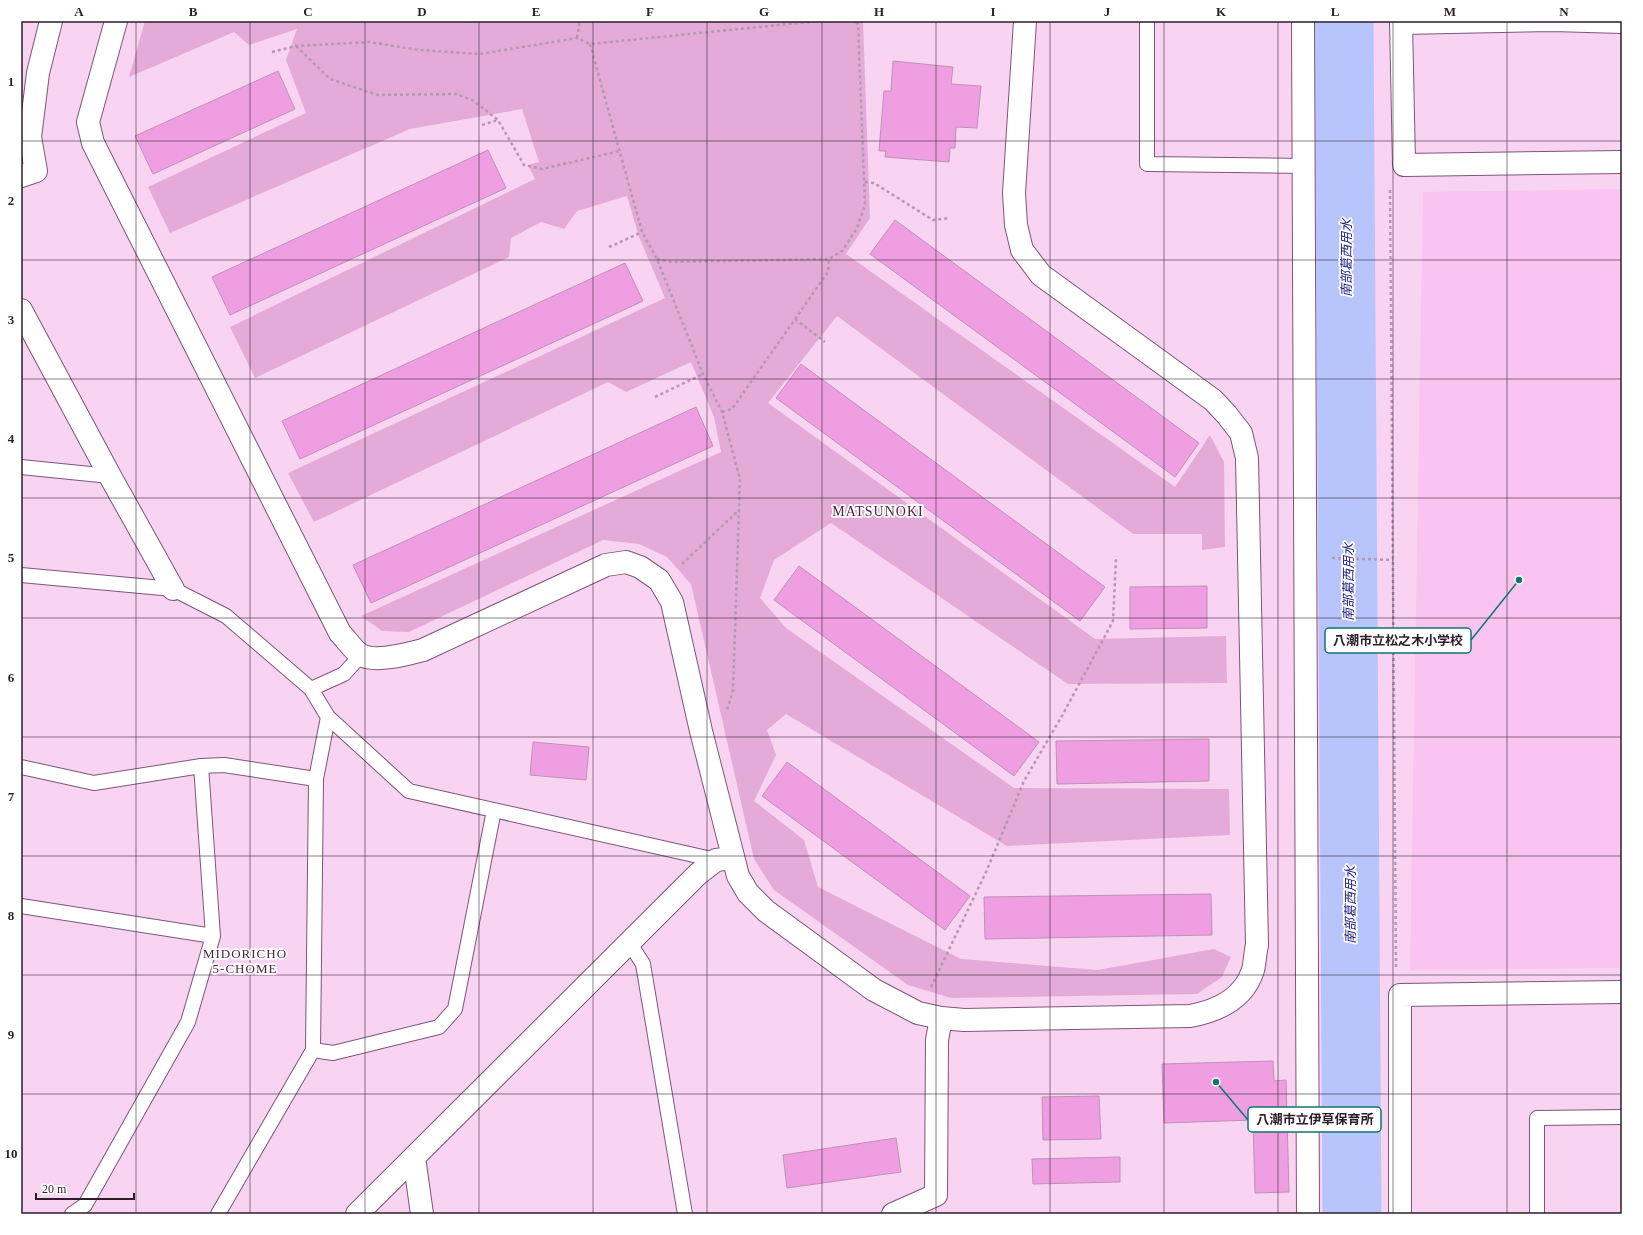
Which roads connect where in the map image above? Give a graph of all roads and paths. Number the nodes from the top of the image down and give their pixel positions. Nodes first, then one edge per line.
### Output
1 (51, 21) edge
2 (116, 21) edge
3 (580, 21) edge
4 (819, 21) edge
5 (853, 21) edge
6 (1025, 21) edge
7 (1147, 21) edge
8 (1303, 21) edge
9 (1401, 24) edge
10 (1622, 26) edge
11 (577, 38) junction
12 (590, 44) junction
13 (296, 46) junction
14 (272, 52) dead end
15 (498, 120) junction
16 (482, 125) dead end
17 (620, 151) junction
18 (1622, 162) edge
19 (1404, 165) junction
20 (1304, 166) junction
21 (21, 176) edge
22 (865, 182) junction
23 (950, 218) dead end
24 (642, 232) junction
25 (609, 247) dead end
26 (657, 259) junction
27 (829, 259) junction
28 (21, 310) edge
29 (795, 319) junction
30 (825, 342) dead end
31 (703, 374) junction
32 (655, 397) dead end
33 (722, 412) junction
34 (21, 467) edge
35 (110, 476) junction
36 (739, 510) junction
37 (1325, 557) dead end
38 (1116, 558) dead end
39 (1393, 560) junction
40 (21, 575) edge
41 (659, 580) junction
42 (173, 589) junction
43 (361, 655) junction
44 (311, 689) junction
45 (328, 717) junction
46 (701, 731) junction
47 (201, 766) junction
48 (21, 767) edge
49 (316, 779) junction
50 (494, 810) junction
51 (725, 859) junction
52 (21, 906) edge
53 (213, 936) junction
54 (629, 942) junction
55 (1622, 992) edge
56 (1400, 995) junction
57 (918, 1013) junction
58 (942, 1018) junction
59 (312, 1050) junction
60 (1622, 1116) edge
61 (414, 1157) junction
62 (72, 1214) edge
63 (218, 1214) edge
64 (357, 1214) edge
65 (422, 1214) edge
66 (685, 1214) edge
67 (893, 1214) edge
68 (1308, 1214) edge
69 (1400, 1214) edge
70 (1537, 1214) edge

1 - 21 street
2 - 43 street
3 - 11 path
4 - 12 path
5 - 22 path
6 - 58 street
7 - 20 lane
8 - 20 street
9 - 10 lane
9 - 19 street
11 - 12 path
11 - 13 path
12 - 17 path
13 - 14 path
13 - 15 path
15 - 16 path
15 - 17 path
17 - 24 path
18 - 19 street
19 - 39 path
20 - 68 street
22 - 23 path
22 - 27 path
24 - 25 path
24 - 26 path
26 - 27 path
26 - 31 path
27 - 29 path
28 - 35 street
29 - 30 path
29 - 33 path
31 - 32 path
31 - 33 path
33 - 36 path
34 - 35 lane
35 - 42 street
36 - 41 path
36 - 46 path
37 - 39 path
38 - 57 path
39 - 56 path
40 - 42 lane
41 - 43 street
41 - 46 street
42 - 44 lane
43 - 44 lane
44 - 45 lane
45 - 49 lane
45 - 50 lane
46 - 51 street
47 - 48 lane
47 - 49 lane
47 - 53 lane
49 - 59 lane
50 - 51 lane
50 - 59 lane
51 - 54 street
51 - 57 street
52 - 53 lane
53 - 62 lane
54 - 61 street
54 - 66 lane
55 - 56 street
56 - 69 street
57 - 58 street
58 - 67 street
59 - 63 lane
60 - 70 lane
61 - 64 street
61 - 65 street

